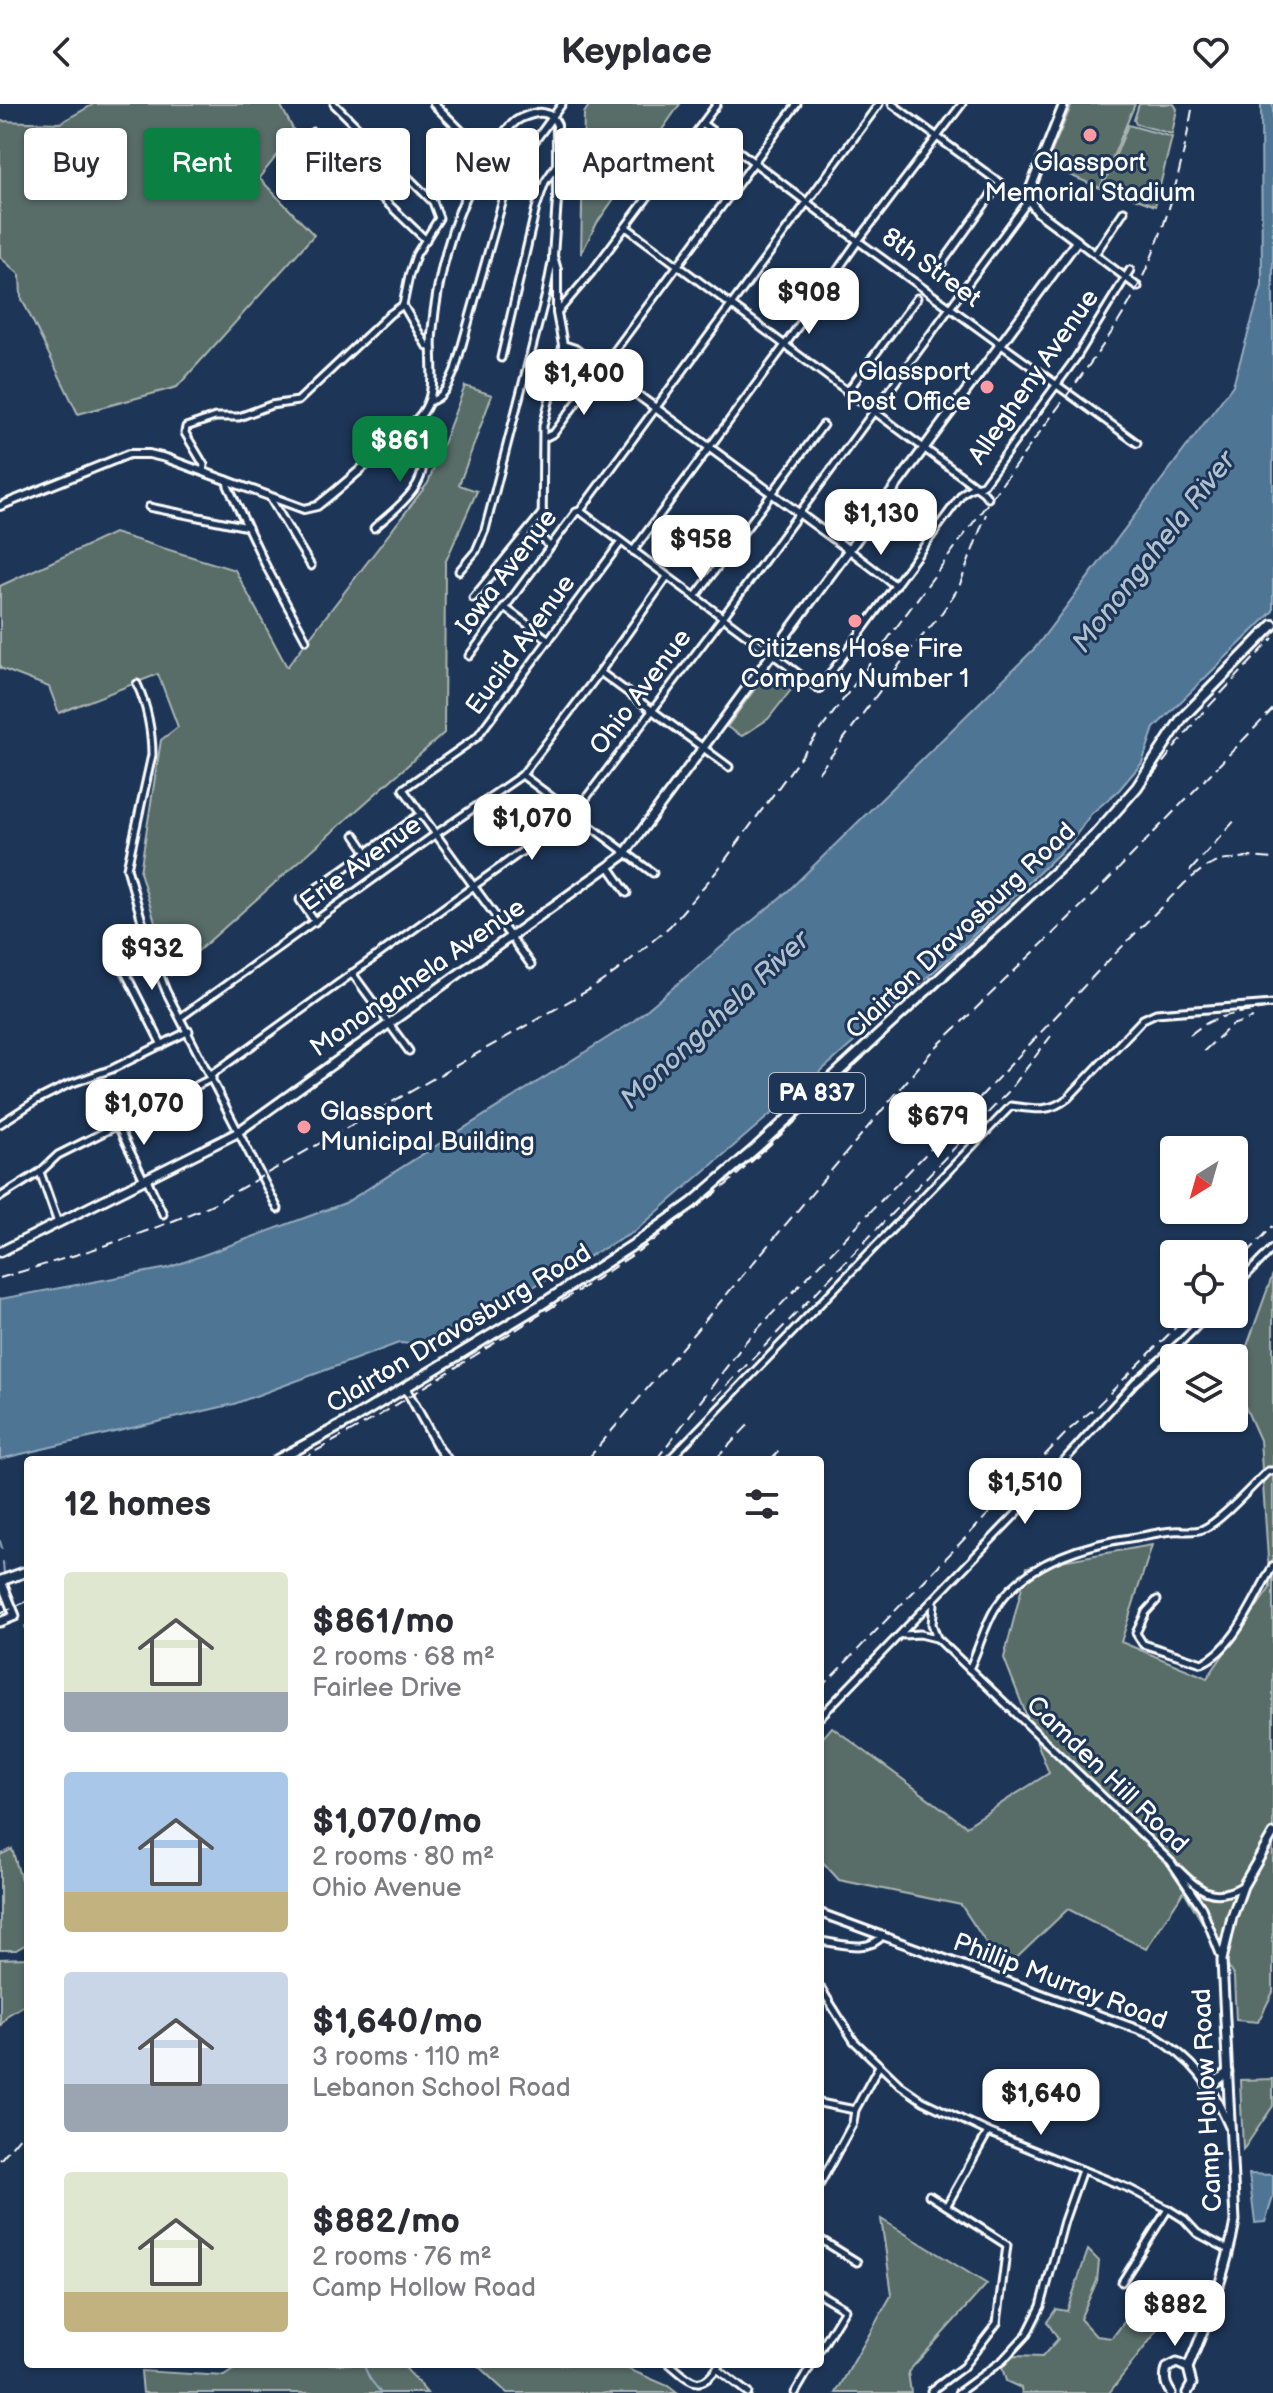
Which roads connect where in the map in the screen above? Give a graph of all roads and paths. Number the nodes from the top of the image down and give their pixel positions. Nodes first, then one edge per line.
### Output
1 (334, 104) edge
2 (434, 104) edge
3 (562, 104) edge
4 (717, 104) edge
5 (797, 104) edge
6 (879, 104) edge
7 (892, 104) edge
8 (962, 104) edge
9 (1064, 104) edge
10 (552, 116) junction
11 (703, 124) junction
12 (458, 128) edge
13 (510, 128) edge
14 (557, 128) edge
15 (539, 134) edge
16 (938, 138) junction
17 (753, 162) junction
18 (555, 167) edge
19 (384, 200) edge
20 (465, 200) edge
21 (503, 200) edge
22 (556, 200) edge
23 (1029, 200) junction
24 (807, 201) junction
25 (1124, 211) dead end
26 (626, 227) junction
27 (426, 240) junction
28 (858, 241) junction
29 (1077, 241) junction
30 (1095, 254) junction
31 (553, 256) junction
32 (943, 262) dead end
33 (679, 266) junction
34 (1130, 270) dead end
35 (1126, 278) junction
36 (1138, 287) dead end
37 (917, 298) dead end
38 (403, 305) junction
39 (731, 305) junction
40 (951, 307) junction
41 (557, 313) junction
42 (1002, 344) junction
43 (563, 345) junction
44 (785, 345) junction
45 (432, 349) junction
46 (501, 358) dead end
47 (602, 369) junction
48 (1056, 384) junction
49 (847, 392) junction
50 (428, 402) junction
51 (656, 408) junction
52 (874, 411) junction
53 (823, 425) dead end
54 (402, 433) junction
55 (544, 438) junction
56 (1137, 443) dead end
57 (708, 448) junction
58 (926, 449) junction
59 (203, 472) junction
60 (227, 480) junction
61 (978, 487) junction
62 (771, 494) junction
63 (269, 496) junction
64 (988, 498) dead end
65 (0, 506) edge
66 (149, 507) dead end
67 (544, 512) junction
68 (578, 512) junction
69 (798, 514) junction
70 (248, 527) junction
71 (374, 528) dead end
72 (621, 542) junction
73 (550, 547) junction
74 (849, 550) junction
75 (633, 551) junction
76 (311, 566) dead end
77 (459, 571) dead end
78 (667, 577) junction
79 (896, 586) junction
80 (695, 597) junction
81 (473, 598) dead end
82 (504, 607) junction
83 (723, 617) junction
84 (1273, 625) edge
85 (306, 640) dead end
86 (549, 640) junction
87 (773, 655) junction
88 (469, 656) dead end
89 (600, 672) junction
90 (137, 684) dead end
91 (652, 711) junction
92 (703, 749) junction
93 (729, 767) dead end
94 (522, 775) junction
95 (422, 813) junction
96 (574, 814) junction
97 (436, 834) junction
98 (355, 835) dead end
99 (366, 851) junction
100 (626, 853) junction
101 (609, 867) junction
102 (653, 873) dead end
103 (474, 886) junction
104 (627, 893) dead end
105 (315, 922) junction
106 (510, 937) junction
107 (115, 952) dead end
108 (531, 965) dead end
109 (352, 973) junction
110 (1273, 1004) edge
111 (181, 1017) junction
112 (389, 1024) junction
113 (189, 1031) junction
114 (162, 1045) junction
115 (409, 1051) dead end
116 (211, 1076) junction
117 (0, 1124) edge
118 (118, 1126) junction
119 (240, 1131) junction
120 (40, 1172) junction
121 (146, 1180) junction
122 (0, 1197) edge
123 (278, 1209) dead end
124 (163, 1214) dead end
125 (58, 1223) junction
126 (1273, 1248) edge
127 (0, 1252) edge
128 (1248, 1274) edge
129 (1195, 1328) edge
130 (405, 1387) junction
131 (284, 1456) edge
132 (445, 1456) edge
133 (673, 1456) edge
134 (1273, 1471) edge
135 (1273, 1566) edge
136 (24, 1572) edge
137 (0, 1581) edge
138 (1157, 1600) dead end
139 (934, 1601) junction
140 (0, 1622) edge
141 (902, 1635) junction
142 (937, 1638) junction
143 (969, 1669) junction
144 (824, 1713) edge
145 (1273, 1834) edge
146 (1171, 1862) junction
147 (1243, 1886) junction
148 (824, 1914) edge
149 (883, 1935) junction
150 (824, 1941) edge
151 (1222, 1960) junction
152 (824, 1994) edge
153 (879, 2066) junction
154 (1228, 2072) junction
155 (1207, 2083) junction
156 (824, 2104) edge
157 (855, 2110) junction
158 (1230, 2128) junction
159 (988, 2132) junction
160 (1082, 2170) junction
161 (824, 2177) edge
162 (929, 2195) dead end
163 (947, 2205) junction
164 (1168, 2209) junction
165 (824, 2241) edge
166 (1229, 2250) junction
167 (857, 2262) dead end
168 (1122, 2282) dead end
169 (824, 2296) edge
170 (824, 2343) edge
171 (675, 2368) edge
172 (717, 2368) edge
173 (719, 2368) edge
174 (810, 2368) edge
175 (1188, 2368) junction
176 (932, 2392) edge
177 (748, 2393) edge
178 (795, 2393) edge
179 (958, 2393) edge
180 (1171, 2393) edge
181 (1187, 2393) edge

1 - 27 street
2 - 12 street
3 - 10 street
4 - 11 street
5 - 17 street
6 - 24 street, Iowa Avenue
7 - 16 street
8 - 16 street
9 - 23 main road, Ohio Avenue
10 - 13 street
10 - 14 street
10 - 15 street
11 - 17 street, 8th Street
11 - 26 street
16 - 28 street
16 - 32 street
17 - 24 street, 8th Street
17 - 33 street
18 - 46 street
19 - 27 street
20 - 45 street
21 - 50 street
22 - 31 street
23 - 29 main road
23 - 40 street, Ohio Avenue
24 - 28 street, 8th Street
24 - 39 street, Iowa Avenue
25 - 30 street
26 - 33 street
26 - 41 street
27 - 38 street
28 - 40 street, 8th Street
28 - 44 street
29 - 30 street
29 - 42 main road, Monongahela Avenue
30 - 35 street
31 - 41 street
31 - 77 street
33 - 39 street
33 - 47 street
34 - 35 street, Allegheny Avenue
35 - 36 street
35 - 48 street, Allegheny Avenue
37 - 49 street
38 - 45 street
38 - 59 street
39 - 44 street
39 - 51 street, Iowa Avenue
40 - 42 street, 8th Street
40 - 52 street, Ohio Avenue
41 - 43 street
42 - 48 street, 8th Street
42 - 58 main road, Monongahela Avenue
43 - 47 street
43 - 55 street
44 - 49 street
44 - 57 street
45 - 50 street
47 - 51 street
47 - 55 street
48 - 56 street, 8th Street
48 - 61 street, Allegheny Avenue
49 - 52 street
50 - 54 street
51 - 57 street
51 - 68 street, Iowa Avenue
52 - 58 street
52 - 69 street, Ohio Avenue
53 - 62 street
54 - 63 street
54 - 71 street
55 - 67 street
57 - 62 street
57 - 75 street
58 - 61 street
58 - 74 main road, Monongahela Avenue
59 - 60 street
59 - 65 street
60 - 63 street
60 - 70 street
61 - 64 street
61 - 79 street, Allegheny Avenue
62 - 69 street
62 - 80 street
63 - 76 street
66 - 70 street
67 - 73 street
67 - 81 street
68 - 72 street
68 - 73 street, Iowa Avenue
69 - 74 street
69 - 83 street, Ohio Avenue
70 - 85 street
72 - 75 street
72 - 86 street, Euclid Avenue
73 - 82 street, Iowa Avenue
74 - 79 street
74 - 87 main road, Monongahela Avenue
75 - 78 street
78 - 80 street
78 - 89 street, Erie Avenue
79 - 87 street, Allegheny Avenue
80 - 83 street
82 - 86 street
82 - 88 street, Iowa Avenue
83 - 87 street
83 - 91 street, Ohio Avenue
84 - 130 main road, Clairton Dravosburg Road / PA 837
86 - 95 street, Euclid Avenue
87 - 92 main road, Monongahela Avenue
89 - 91 street
89 - 94 street, Erie Avenue
90 - 111 street
91 - 92 street
91 - 96 street, Ohio Avenue
92 - 93 street
92 - 100 main road, Monongahela Avenue
94 - 96 street
94 - 97 street, Erie Avenue
95 - 97 street
95 - 99 street
96 - 100 street
96 - 103 street, Ohio Avenue
97 - 103 street
97 - 105 street, Erie Avenue
98 - 99 street
99 - 105 street
100 - 101 main road, Monongahela Avenue
100 - 102 street
101 - 104 street
101 - 106 main road, Monongahela Avenue
103 - 106 street
103 - 109 street, Ohio Avenue
105 - 111 street, Erie Avenue
106 - 108 street
106 - 112 main road, Monongahela Avenue
107 - 114 street
109 - 112 street
109 - 116 street, Ohio Avenue
110 - 133 street
111 - 113 street
112 - 115 street
112 - 119 main road, Monongahela Avenue
113 - 114 street
113 - 116 street
114 - 117 street
116 - 118 street, Ohio Avenue
116 - 119 street
118 - 120 street, Ohio Avenue
118 - 121 street
119 - 121 main road, Monongahela Avenue
119 - 123 street
120 - 122 street, Ohio Avenue
120 - 125 street
121 - 124 street
121 - 125 main road, Monongahela Avenue
125 - 127 main road, Monongahela Avenue
126 - 128 street
129 - 139 street
130 - 131 main road, Clairton Dravosburg Road / PA 837
130 - 132 street
134 - 143 street
135 - 138 street
136 - 137 main road
137 - 140 main road
139 - 141 street
139 - 142 street
141 - 142 street
141 - 144 street
142 - 143 street, Camden Hill Road
143 - 146 street, Camden Hill Road
145 - 147 main road, Camp Hollow Road
146 - 147 street
146 - 151 street, Camden Hill Road
147 - 151 main road, Camp Hollow Road
148 - 149 street, Phillip Murray Road
149 - 150 street
149 - 155 street, Phillip Murray Road
151 - 154 main road, Camp Hollow Road
152 - 153 street
153 - 157 street
153 - 159 street
154 - 155 main road
154 - 158 main road, Camp Hollow Road
155 - 158 street, Phillip Murray Road
156 - 157 street
157 - 161 street
158 - 166 main road, Camp Hollow Road
159 - 160 street
159 - 163 street
160 - 164 street
160 - 179 street
162 - 163 street
163 - 176 street
164 - 166 street
164 - 168 street
165 - 167 street
166 - 175 main road, Camp Hollow Road
169 - 170 street
171 - 172 street
173 - 177 street
174 - 178 street
175 - 180 main road, Camp Hollow Road
175 - 181 main road, Camp Hollow Road

